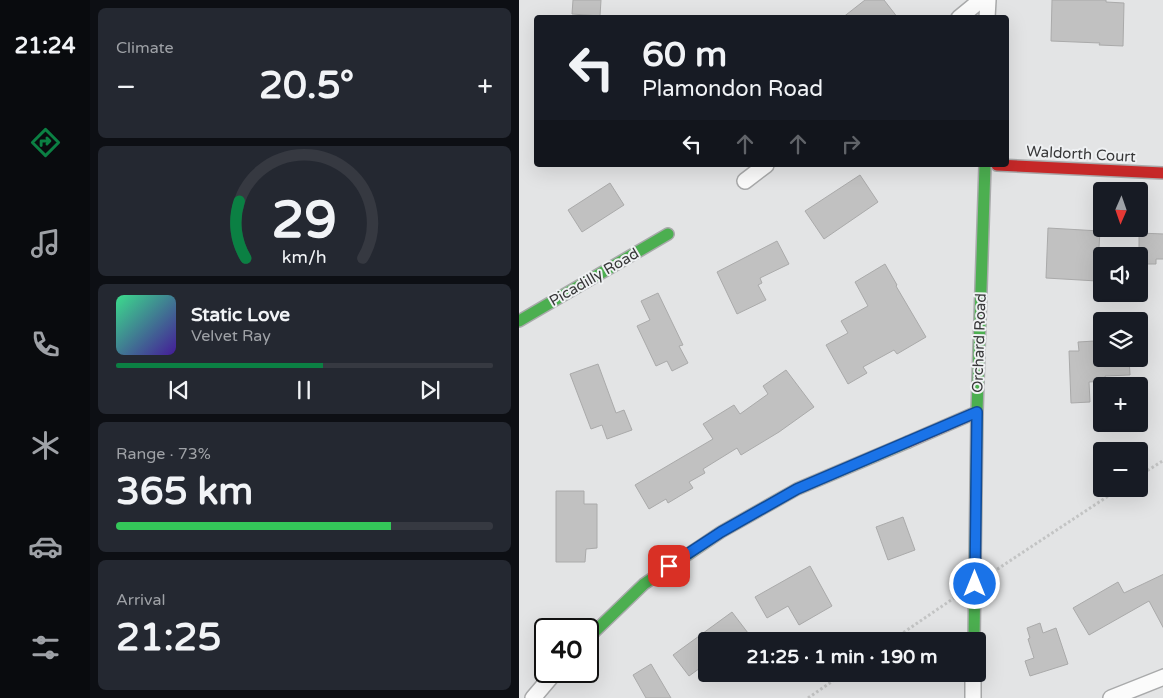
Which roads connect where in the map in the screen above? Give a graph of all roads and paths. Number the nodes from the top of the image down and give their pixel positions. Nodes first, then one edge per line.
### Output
1 (981, 0) edge
2 (988, 0) edge
3 (963, 15) edge
4 (987, 15) edge
5 (1009, 166) edge
6 (763, 167) edge
7 (985, 167) edge
8 (1163, 173) edge
9 (745, 181) dead end
10 (669, 234) dead end
11 (519, 321) edge
12 (977, 412) junction
13 (1163, 460) edge
14 (1148, 470) edge
15 (1107, 497) edge
16 (975, 584) junction
17 (599, 627) edge
18 (904, 632) edge
19 (974, 632) edge
20 (1163, 677) edge
21 (831, 682) edge
22 (973, 682) edge
23 (546, 683) edge
24 (533, 698) edge
25 (808, 698) edge
26 (973, 698) edge
27 (1111, 698) edge

1 - 3 street
2 - 4 street
5 - 8 street, Waldorth Court
6 - 9 street
7 - 12 street, Orchard Road
10 - 11 street, Picadilly Road
12 - 16 street, Orchard Road
12 - 17 street
13 - 14 path
15 - 16 path
16 - 18 path
16 - 19 street, Orchard Road
20 - 27 street
21 - 25 path
22 - 26 street
23 - 24 street

